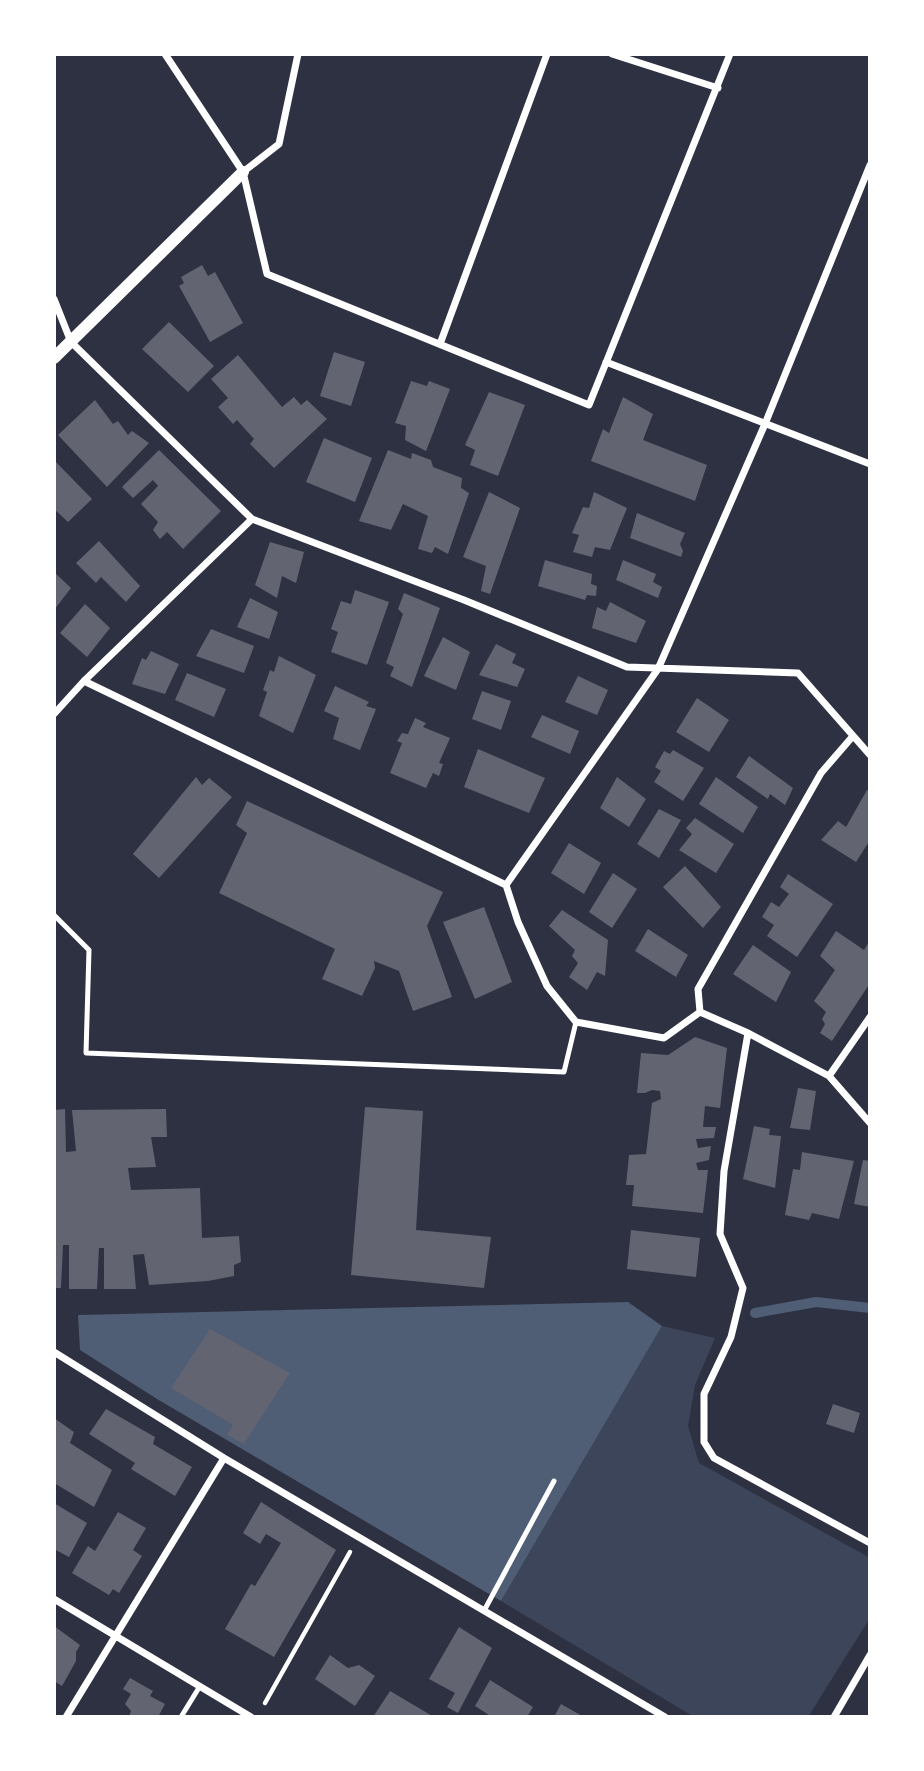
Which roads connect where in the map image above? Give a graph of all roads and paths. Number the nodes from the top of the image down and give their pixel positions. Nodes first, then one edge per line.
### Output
1 (165, 54) edge
2 (298, 54) edge
3 (547, 54) edge
4 (612, 54) edge
5 (730, 54) edge
6 (718, 89) junction
7 (870, 165) edge
8 (243, 172) junction
9 (54, 299) edge
10 (71, 342) junction
11 (440, 344) junction
12 (54, 358) edge
13 (606, 362) junction
14 (765, 424) junction
15 (870, 464) edge
16 (252, 519) junction
17 (658, 669) junction
18 (84, 681) junction
19 (54, 714) edge
20 (853, 736) junction
21 (870, 755) edge
22 (506, 885) junction
23 (54, 915) edge
24 (700, 1012) junction
25 (870, 1017) edge
26 (576, 1022) junction
27 (748, 1033) junction
28 (829, 1076) junction
29 (870, 1123) edge
30 (54, 1352) edge
31 (224, 1458) junction
32 (554, 1481) dead end
33 (359, 1536) junction
34 (870, 1543) edge
35 (54, 1599) edge
36 (485, 1609) junction
37 (116, 1635) junction
38 (870, 1655) edge
39 (200, 1686) junction
40 (264, 1705) dead end
41 (66, 1717) edge
42 (181, 1717) edge
43 (251, 1717) edge
44 (665, 1717) edge
45 (834, 1717) edge

1 - 8 street
2 - 8 street
3 - 11 street
4 - 6 street
5 - 6 street
6 - 13 street
7 - 14 street
8 - 10 street
8 - 11 street
9 - 10 street
10 - 12 street
10 - 16 street
11 - 13 street
13 - 14 street
14 - 15 street
14 - 17 street
16 - 17 street
16 - 18 street
17 - 20 street
17 - 22 street
18 - 19 street
18 - 22 street
20 - 21 street
20 - 24 street
22 - 26 street
23 - 26 lane
24 - 26 street
24 - 27 street
25 - 28 street
27 - 28 street
27 - 34 street
28 - 29 street
30 - 31 street
31 - 33 street
31 - 37 street
32 - 36 lane
33 - 36 street
33 - 40 path
35 - 37 street
36 - 44 street
37 - 39 street
37 - 41 street
38 - 45 street
39 - 42 lane
39 - 43 street

